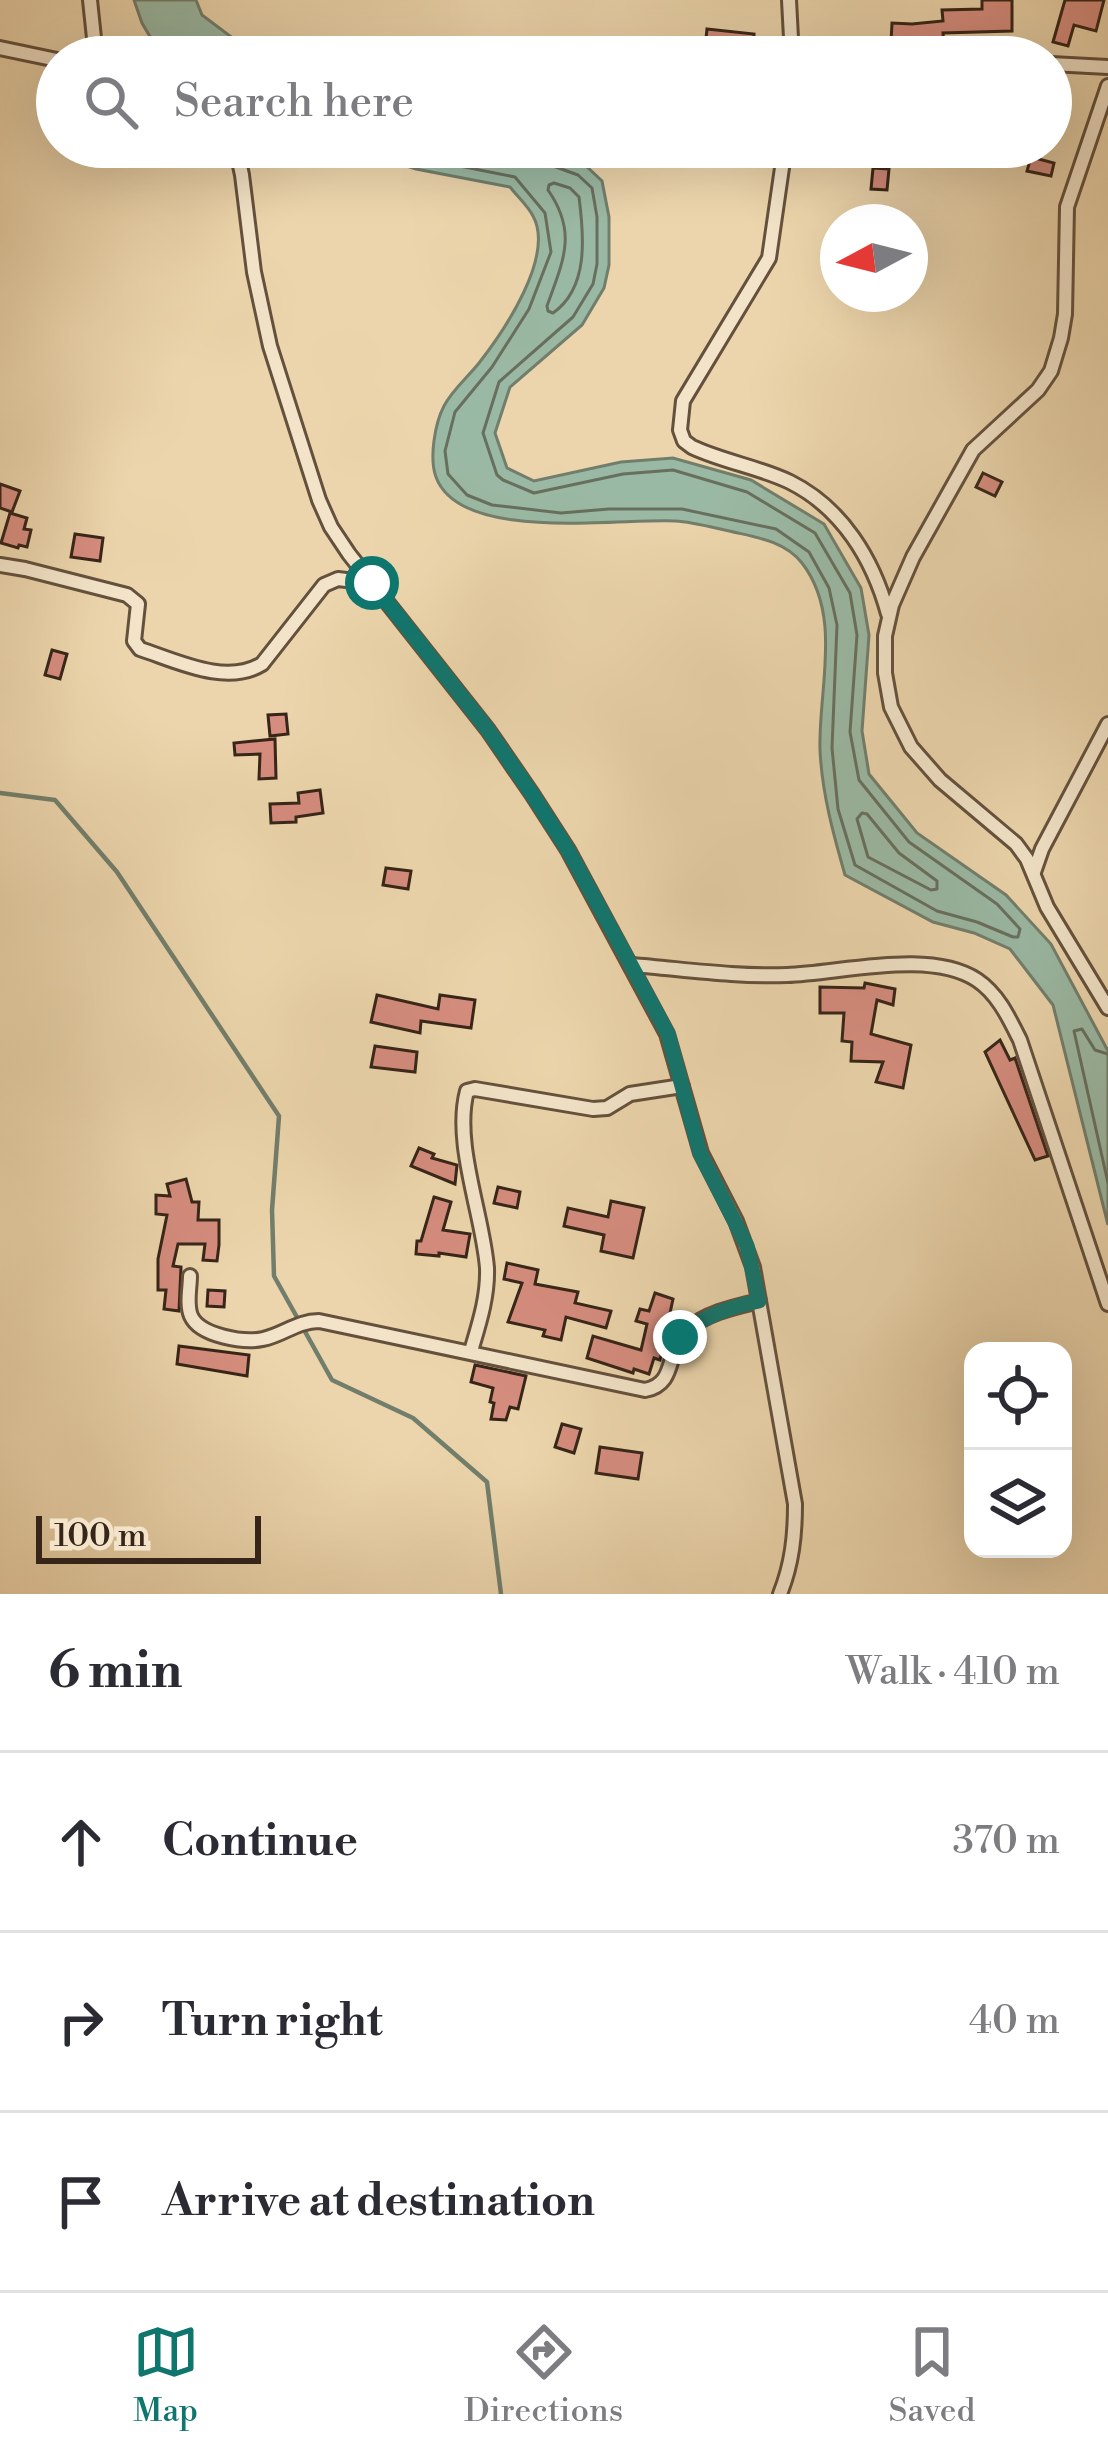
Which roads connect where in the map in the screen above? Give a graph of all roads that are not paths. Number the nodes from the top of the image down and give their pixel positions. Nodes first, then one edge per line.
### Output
1 (90, 0) edge
2 (789, 0) edge
3 (94, 36) edge
4 (791, 36) edge
5 (0, 48) edge
6 (36, 56) edge
7 (1072, 65) edge
8 (1108, 67) edge
9 (1108, 86) edge
10 (240, 168) edge
11 (782, 168) edge
12 (349, 554) junction
13 (0, 565) edge
14 (372, 583) junction
15 (325, 585) junction
16 (889, 618) junction
17 (1108, 724) edge
18 (1034, 873) junction
19 (631, 965) junction
20 (1108, 1008) edge
21 (682, 1086) junction
22 (190, 1276) dead end
23 (759, 1301) junction
24 (1108, 1304) edge
25 (472, 1351) junction
26 (780, 1594) edge

1 - 3 street
2 - 4 street
5 - 6 street
7 - 8 street
9 - 16 street
10 - 12 street
11 - 16 street
12 - 14 street
12 - 15 street
13 - 15 street
14 - 15 street
14 - 19 street
16 - 18 street
17 - 18 street
18 - 20 street
19 - 21 street
19 - 24 street
21 - 23 street
21 - 25 street
22 - 25 street
23 - 25 street
23 - 26 street

